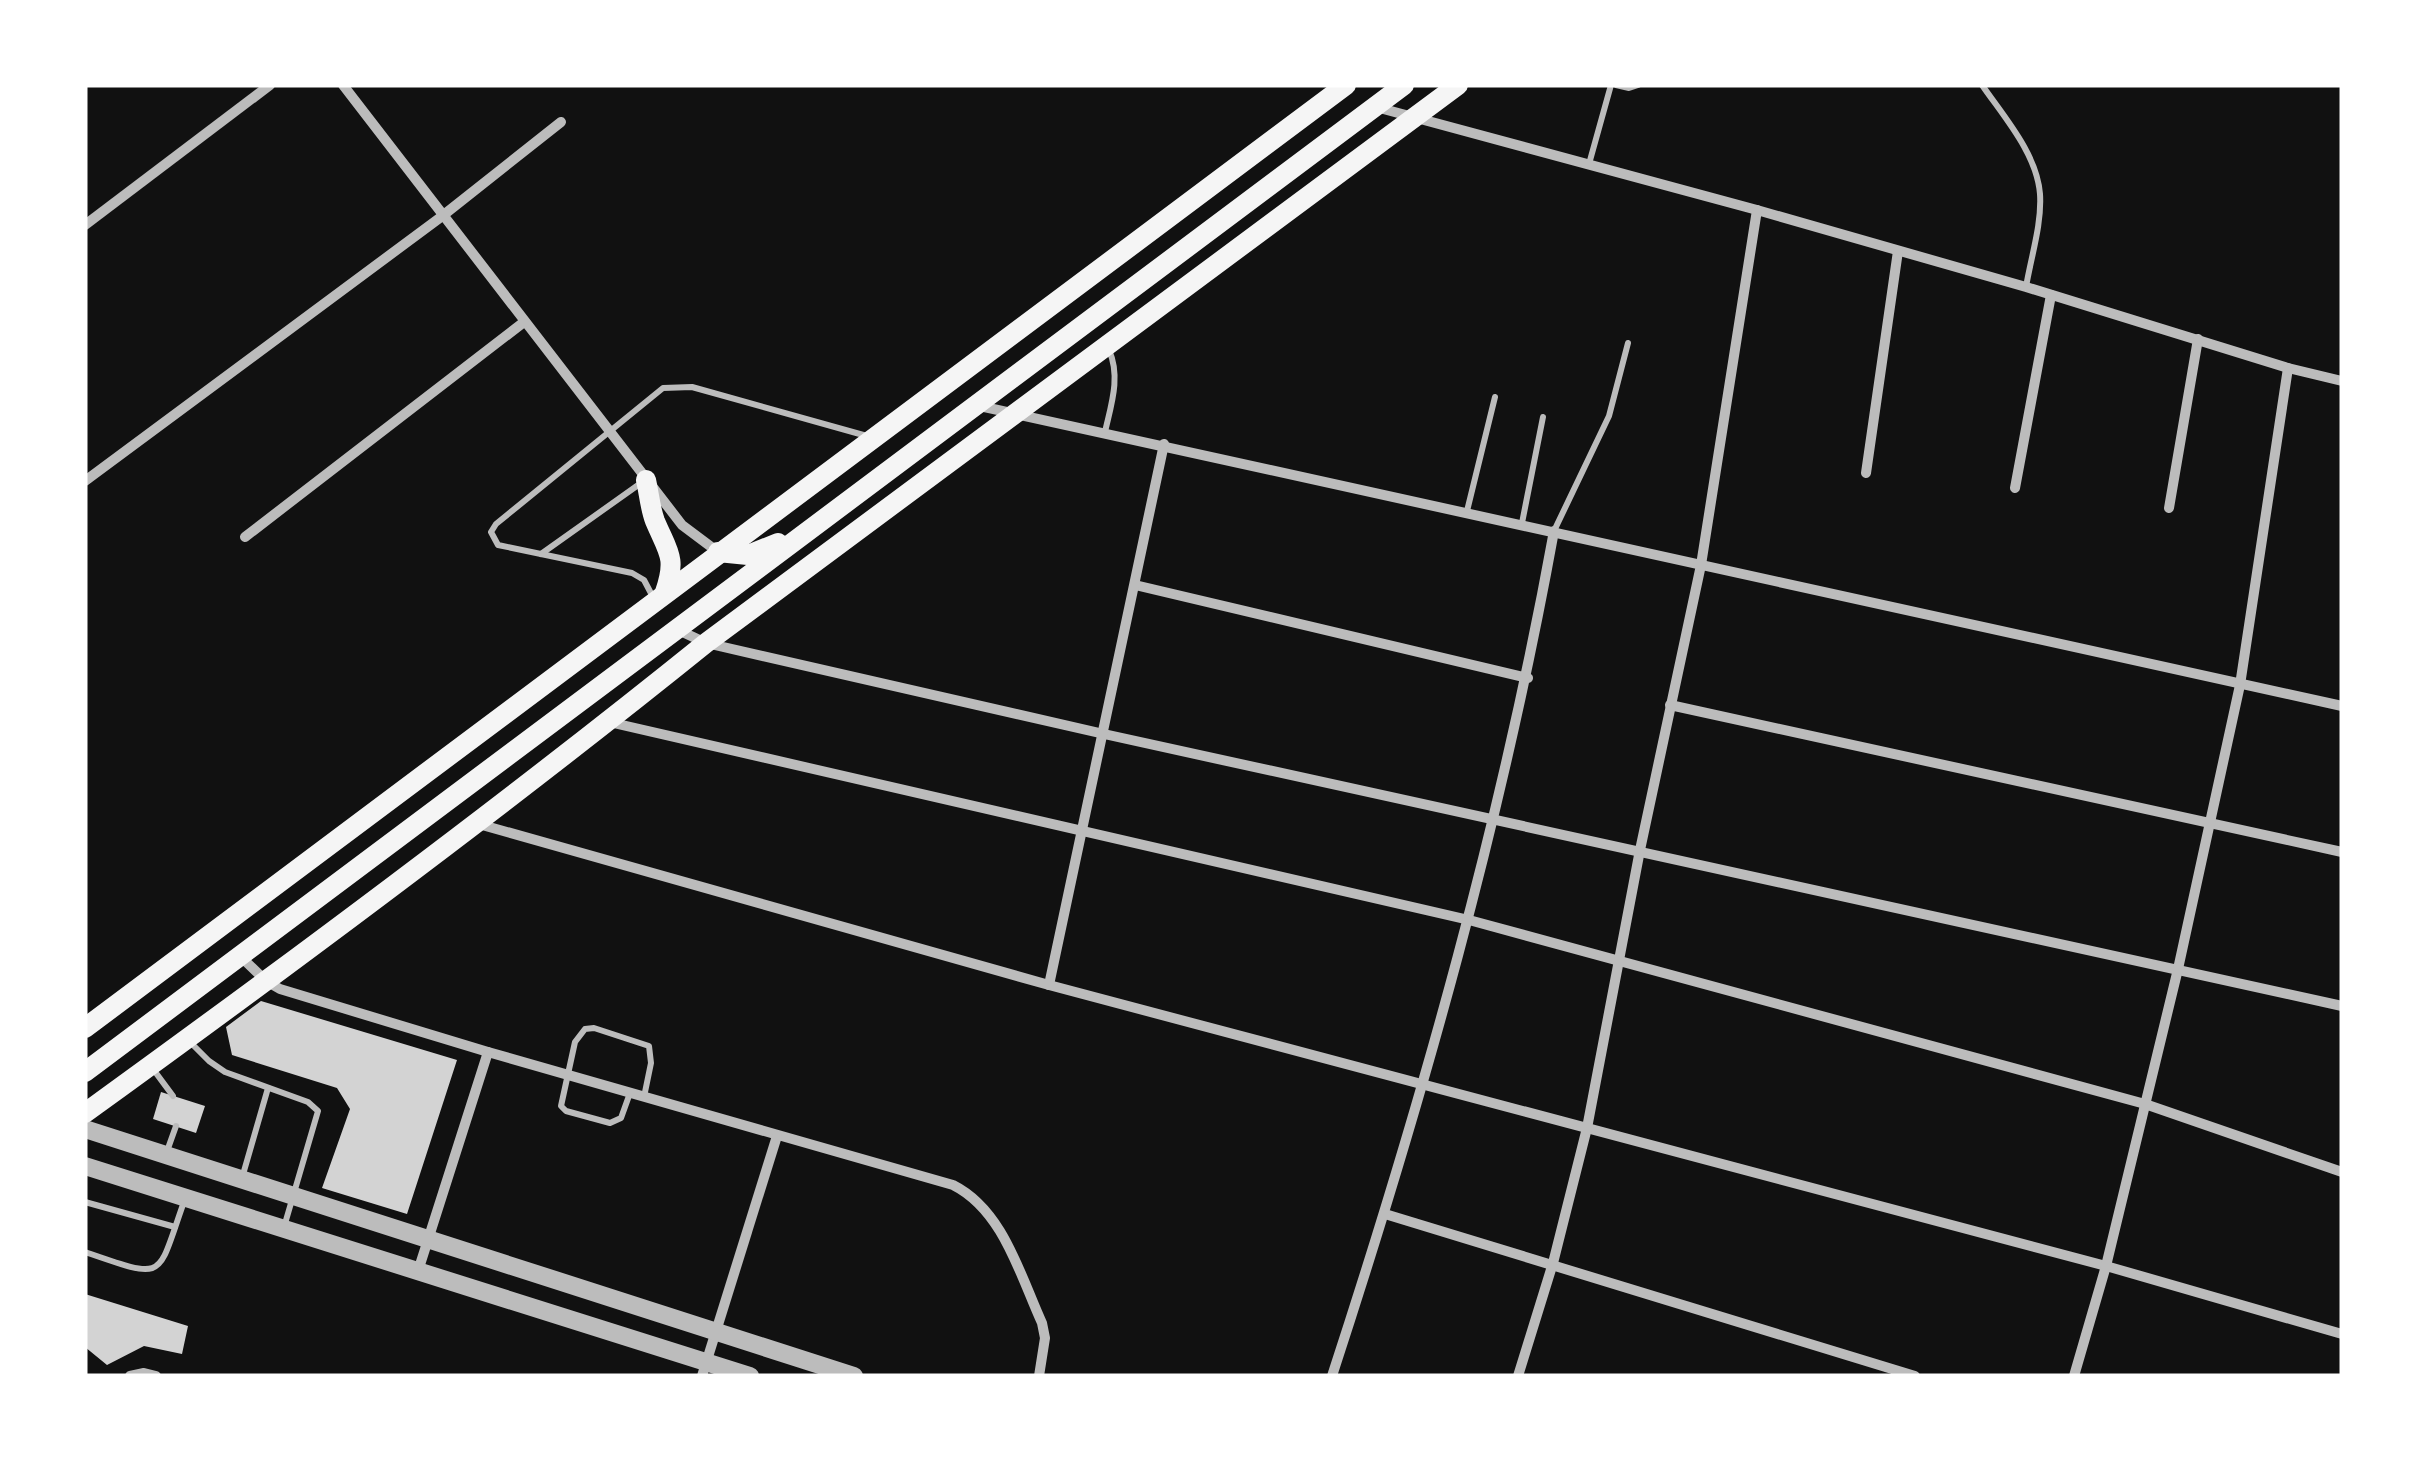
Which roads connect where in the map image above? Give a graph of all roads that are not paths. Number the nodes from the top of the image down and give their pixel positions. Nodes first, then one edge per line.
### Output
1 (270, 85) edge
2 (342, 85) edge
3 (1346, 85) edge
4 (1404, 85) edge
5 (1458, 85) edge
6 (1614, 85) edge
7 (1638, 85) edge
8 (1982, 85) edge
9 (1374, 106) junction
10 (1414, 118) junction
11 (562, 122) dead end
12 (1588, 165) junction
13 (1757, 210) junction
14 (441, 216) junction
15 (85, 225) edge
16 (1898, 251) junction
17 (2026, 287) junction
18 (2052, 295) junction
19 (524, 322) junction
20 (2198, 338) junction
21 (1628, 342) dead end
22 (1108, 347) junction
23 (2288, 368) junction
24 (2342, 381) edge
25 (1495, 396) dead end
26 (974, 405) junction
27 (1018, 414) junction
28 (1543, 417) dead end
29 (610, 432) junction
30 (1106, 432) junction
31 (872, 438) junction
32 (1164, 444) junction
33 (1866, 473) dead end
34 (646, 480) junction
35 (85, 482) edge
36 (2014, 488) dead end
37 (2169, 508) dead end
38 (1468, 512) junction
39 (1522, 523) junction
40 (1554, 531) junction
41 (801, 534) junction
42 (246, 537) dead end
43 (718, 552) junction
44 (540, 555) junction
45 (1701, 565) junction
46 (1135, 585) junction
47 (660, 596) junction
48 (675, 628) junction
49 (706, 642) junction
50 (1528, 678) junction
51 (2240, 685) junction
52 (1670, 705) junction
53 (2342, 706) edge
54 (608, 722) junction
55 (1104, 734) junction
56 (1495, 819) junction
57 (474, 822) junction
58 (2210, 823) junction
59 (1082, 830) junction
60 (1640, 850) junction
61 (2342, 852) edge
62 (1469, 920) junction
63 (240, 956) junction
64 (1619, 959) junction
65 (2178, 969) junction
66 (266, 981) junction
67 (1049, 985) junction
68 (2342, 1006) edge
69 (85, 1028) edge
70 (187, 1039) junction
71 (488, 1052) junction
72 (150, 1066) junction
73 (85, 1072) edge
74 (566, 1075) junction
75 (1421, 1085) junction
76 (268, 1088) junction
77 (630, 1094) junction
78 (173, 1096) dead end
79 (644, 1097) junction
80 (2145, 1104) junction
81 (85, 1113) edge
82 (176, 1126) dead end
83 (1587, 1128) junction
84 (85, 1129) edge
85 (777, 1136) junction
86 (165, 1155) junction
87 (85, 1166) edge
88 (2342, 1172) edge
89 (242, 1179) junction
90 (295, 1196) junction
91 (186, 1198) junction
92 (85, 1202) edge
93 (1385, 1214) junction
94 (175, 1227) junction
95 (284, 1229) junction
96 (429, 1238) junction
97 (85, 1252) edge
98 (1553, 1263) junction
99 (2106, 1266) junction
100 (418, 1272) junction
101 (718, 1330) junction
102 (2342, 1334) edge
103 (704, 1369) edge
104 (1894, 1373) edge
105 (130, 1376) edge
106 (156, 1376) edge
107 (750, 1376) edge
108 (854, 1376) edge
109 (1039, 1376) edge
110 (1332, 1376) edge
111 (1518, 1376) edge
112 (1915, 1376) edge
113 (2074, 1376) edge

1 - 15 street
2 - 14 street
3 - 31 main road
4 - 9 main road
5 - 10 main road
6 - 7 lane
6 - 12 lane
8 - 17 lane
9 - 10 street
9 - 26 main road
10 - 12 street
10 - 22 main road
11 - 14 street
12 - 13 street
13 - 16 street
13 - 45 street
14 - 19 street
14 - 35 street
16 - 17 street
16 - 33 street
17 - 18 street
18 - 20 street
18 - 36 street
19 - 29 street
19 - 42 street
20 - 23 street
20 - 37 street
21 - 40 lane
22 - 27 main road
22 - 30 lane
23 - 24 street
23 - 51 street
25 - 38 lane
26 - 27 street
26 - 41 main road
27 - 30 street
27 - 49 main road
28 - 39 lane
29 - 31 lane
29 - 34 street
29 - 44 lane
30 - 32 street
31 - 43 main road
32 - 38 street
32 - 46 street
34 - 43 street
34 - 44 lane
34 - 47 main road
38 - 39 street
39 - 40 street
40 - 45 street
40 - 50 street
41 - 43 main road
41 - 48 main road
43 - 47 main road
44 - 47 lane
45 - 51 street
45 - 52 street
46 - 50 street
46 - 55 street
47 - 69 main road
48 - 49 street
48 - 63 main road
49 - 54 main road
49 - 55 street
50 - 56 street
51 - 53 street
51 - 58 street
52 - 58 street
52 - 60 street
54 - 57 main road
54 - 59 street
55 - 56 street
55 - 59 street
56 - 60 street
56 - 62 street
57 - 66 main road
57 - 67 street
58 - 61 street
58 - 65 street
59 - 62 street
59 - 67 street
60 - 64 street
60 - 65 street
62 - 64 street
62 - 75 street
63 - 66 street
63 - 73 main road
64 - 80 street
64 - 83 street
65 - 68 street
65 - 80 street
66 - 70 main road
66 - 71 street
67 - 75 street
70 - 72 main road
70 - 76 lane
71 - 74 street
71 - 96 street
72 - 78 lane
72 - 81 main road
74 - 77 street
74 - 77 lane
74 - 79 lane
75 - 83 street
75 - 93 street
76 - 89 lane
76 - 90 lane
77 - 79 street
79 - 85 street
80 - 88 street
80 - 99 street
82 - 86 lane
83 - 98 street
83 - 99 street
84 - 86 street
85 - 101 street
85 - 109 street
86 - 89 street
87 - 91 street
89 - 90 street
90 - 95 lane
90 - 96 street
91 - 94 lane
91 - 95 street
92 - 94 lane
93 - 98 street
93 - 110 street
94 - 97 lane
95 - 100 street
96 - 100 street
96 - 101 street
98 - 104 street
98 - 111 street
99 - 102 street
99 - 113 street
100 - 103 street
101 - 103 street
101 - 108 street
103 - 107 street
104 - 112 street
105 - 106 street

